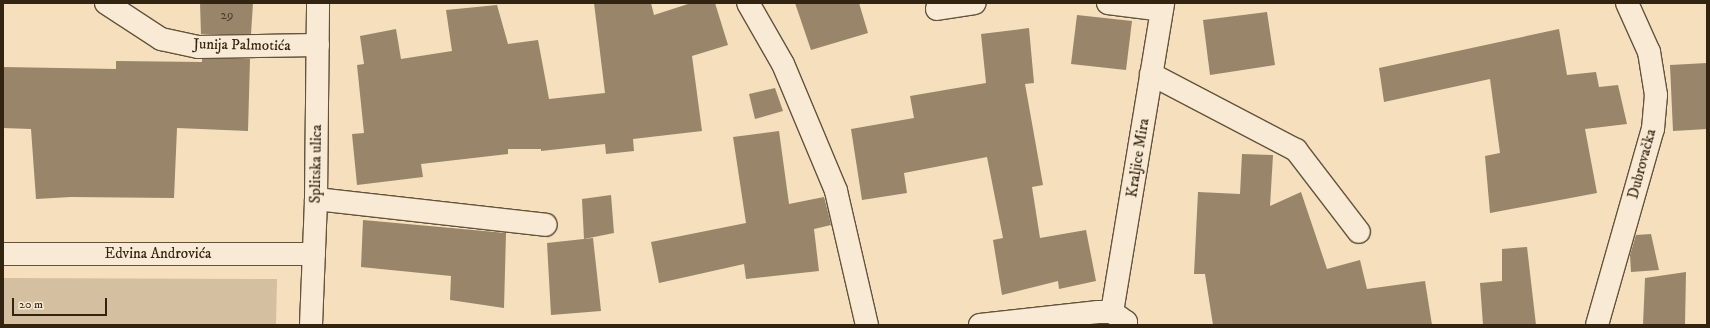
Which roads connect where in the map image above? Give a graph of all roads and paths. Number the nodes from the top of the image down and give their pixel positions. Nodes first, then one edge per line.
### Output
1 (106, 3) edge
2 (318, 3) edge
3 (748, 3) edge
4 (975, 3) edge
5 (1108, 3) edge
6 (1627, 3) edge
7 (1162, 6) edge
8 (937, 9) dead end
9 (318, 45) junction
10 (1152, 74) junction
11 (316, 199) junction
12 (546, 225) dead end
13 (1359, 232) dead end
14 (3, 254) edge
15 (314, 254) junction
16 (1119, 319) edge
17 (312, 325) edge
18 (867, 325) edge
19 (980, 325) edge
20 (1597, 325) edge

1 - 9 street, Junija Palmotića
2 - 9 street, Splitska ulica
3 - 18 street
4 - 8 street
5 - 7 street
6 - 20 street, Dubrovačka
7 - 10 street, Kraljice Mira
9 - 11 street, Splitska ulica
10 - 13 street
10 - 16 street, Kraljice Mira
11 - 12 street
11 - 15 street, Splitska ulica
14 - 15 street, Edvina Androvića
15 - 17 street, Splitska ulica
16 - 19 street

